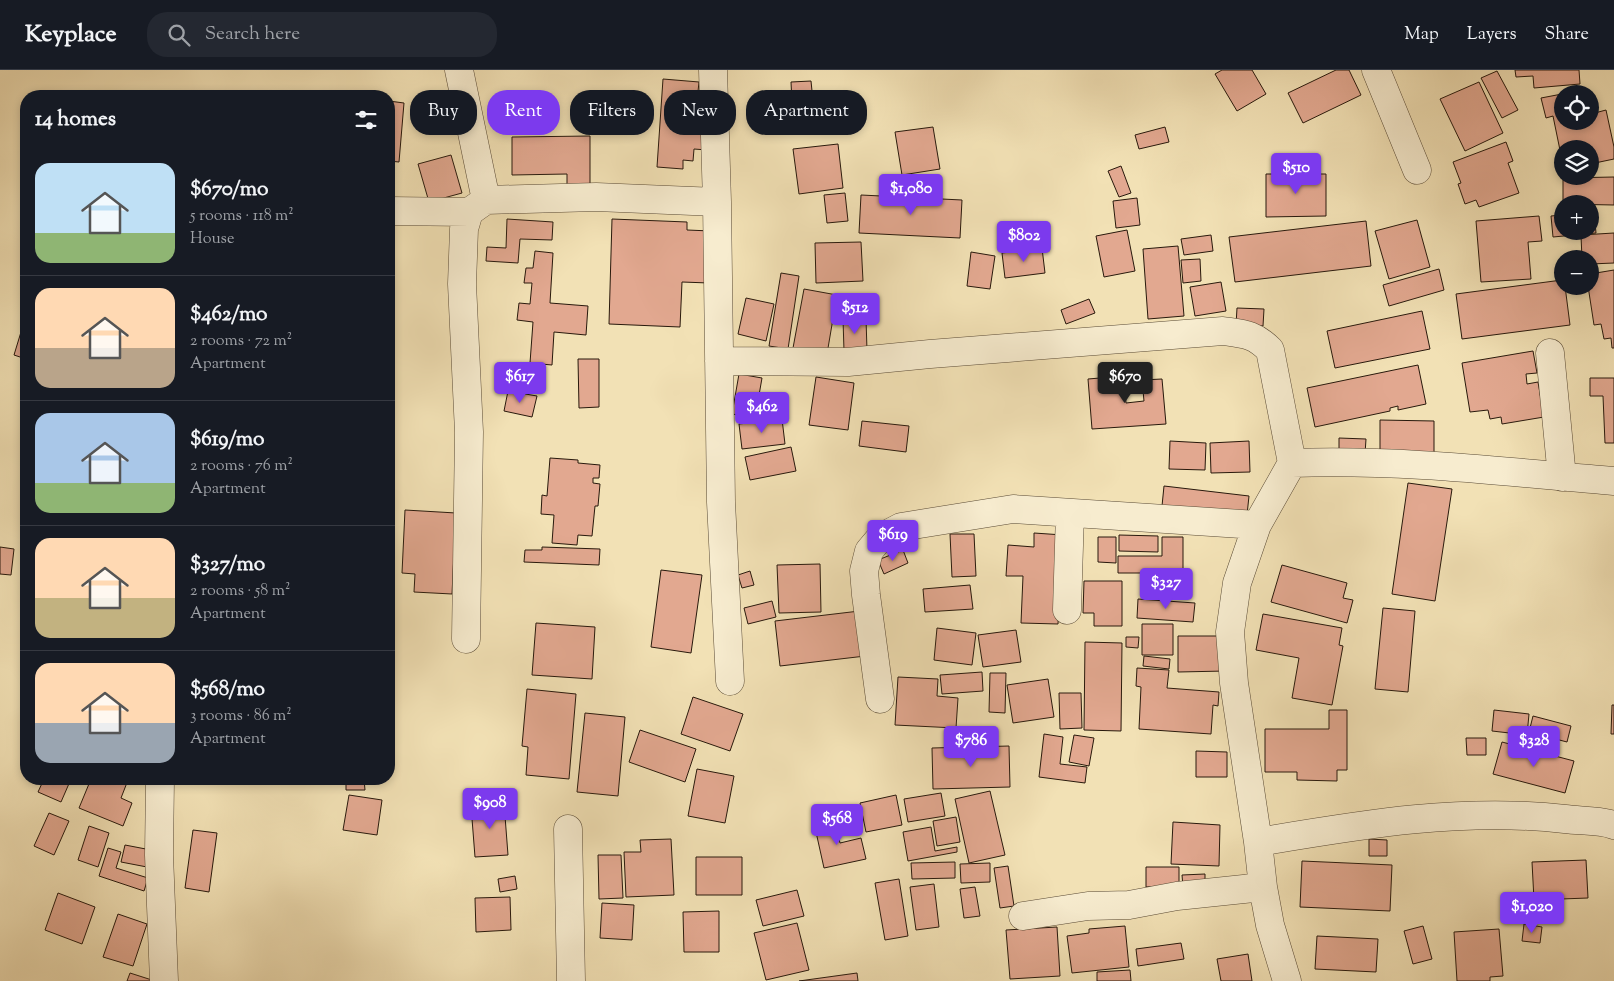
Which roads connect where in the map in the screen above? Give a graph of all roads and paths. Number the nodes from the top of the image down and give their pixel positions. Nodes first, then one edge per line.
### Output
1 (459, 70) edge
2 (713, 70) edge
3 (1376, 70) edge
4 (1418, 170) dead end
5 (716, 202) junction
6 (478, 206) junction
7 (395, 211) edge
8 (1550, 353) dead end
9 (719, 361) junction
10 (1292, 462) junction
11 (1562, 477) junction
12 (1614, 481) edge
13 (1070, 513) junction
14 (1258, 525) junction
15 (1067, 610) dead end
16 (466, 639) dead end
17 (730, 681) dead end
18 (880, 698) dead end
19 (160, 785) edge
20 (1614, 825) edge
21 (568, 829) dead end
22 (1258, 842) junction
23 (1263, 887) junction
24 (1023, 916) dead end
25 (164, 981) edge
26 (570, 981) edge
27 (1287, 981) edge

1 - 6 street
2 - 5 street
3 - 4 street
5 - 6 street
5 - 9 street
6 - 7 street
6 - 16 street
8 - 11 street
9 - 10 street
9 - 17 street
10 - 11 street
10 - 14 street
11 - 12 street
13 - 14 street
13 - 15 street
13 - 18 street
14 - 22 street
19 - 25 street
20 - 22 street
21 - 26 street
22 - 23 street
23 - 24 street
23 - 27 street

